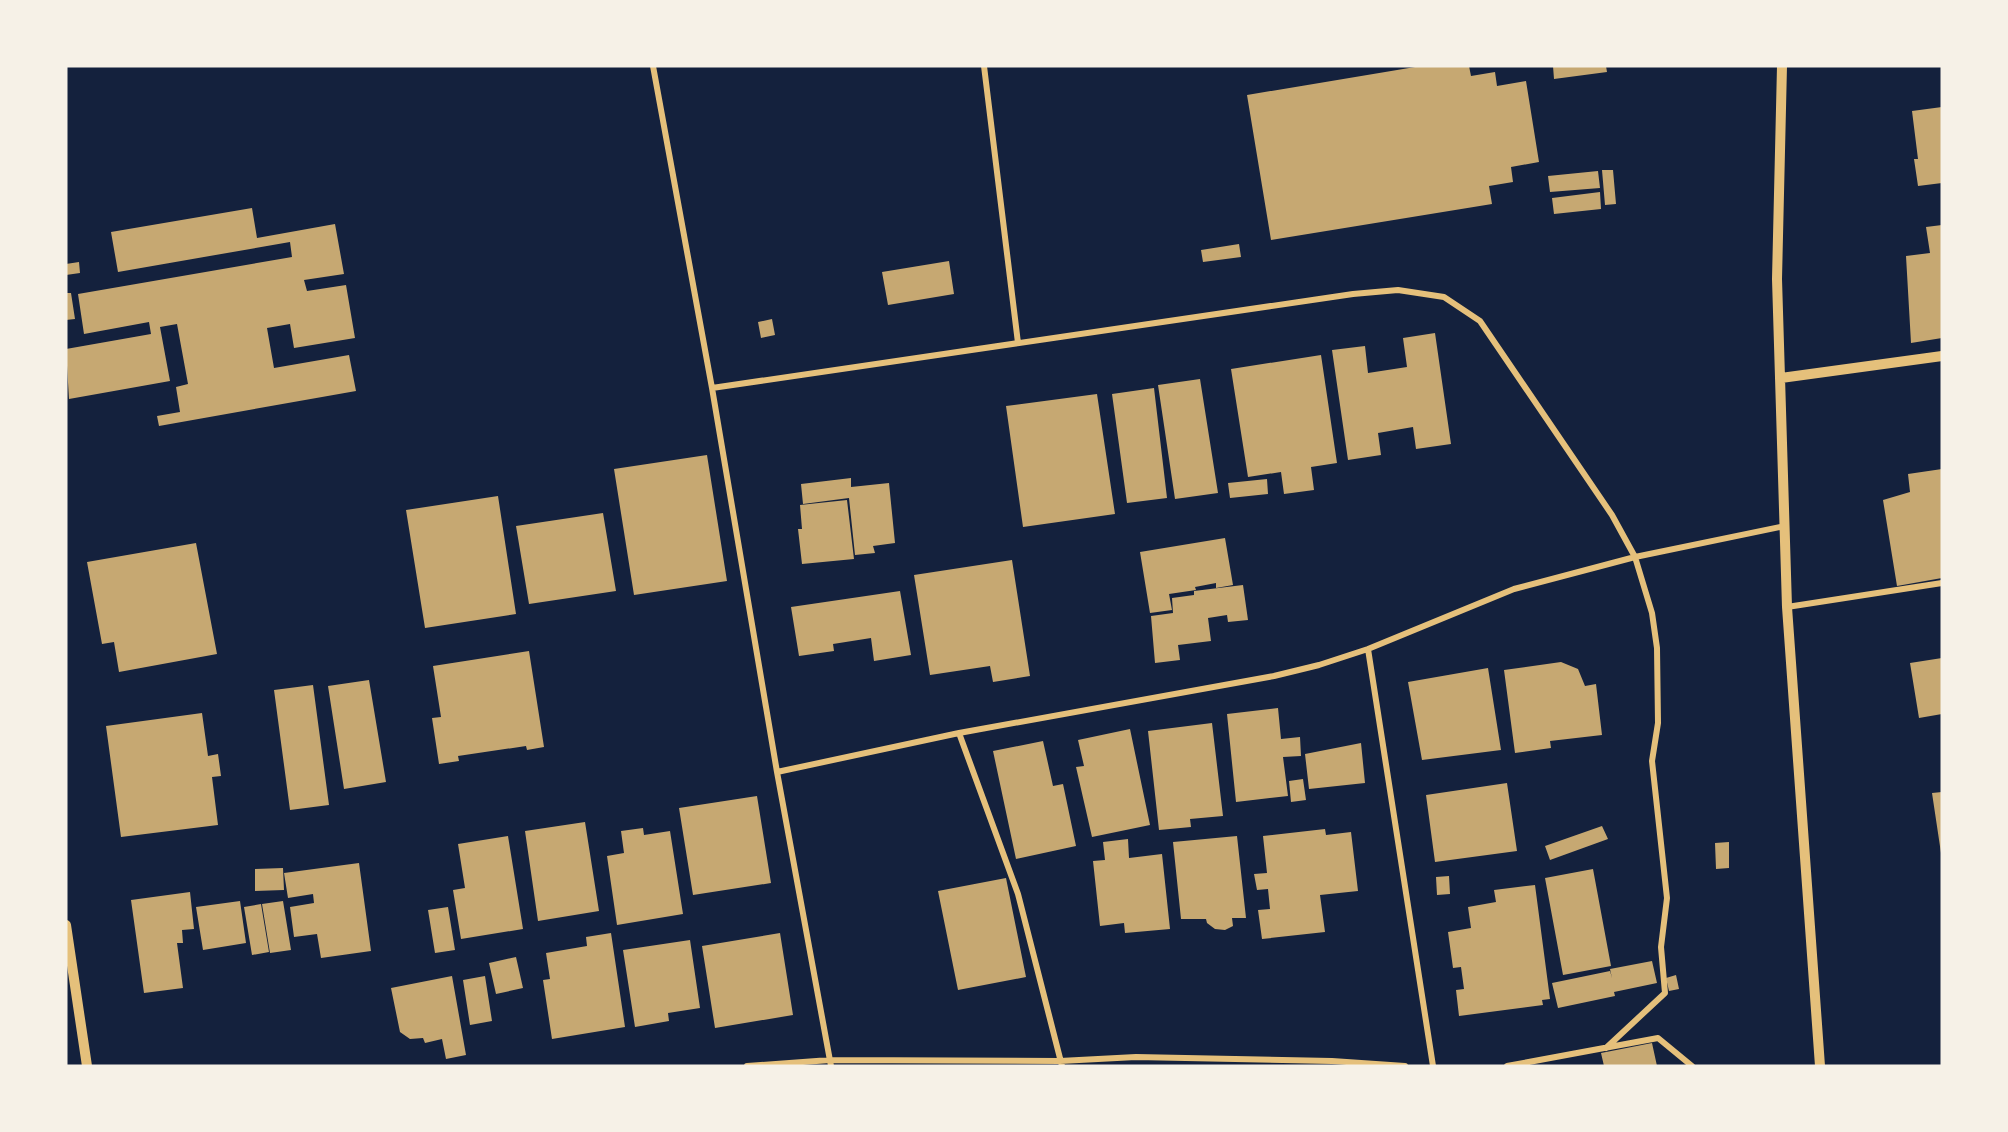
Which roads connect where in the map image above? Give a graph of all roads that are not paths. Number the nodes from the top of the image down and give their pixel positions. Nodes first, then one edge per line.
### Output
1 (653, 66) edge
2 (984, 66) edge
3 (1782, 66) edge
4 (1018, 344) junction
5 (1942, 356) edge
6 (1781, 378) junction
7 (712, 388) junction
8 (1785, 526) junction
9 (1635, 557) junction
10 (1942, 583) edge
11 (1787, 608) junction
12 (1368, 649) junction
13 (959, 733) junction
14 (777, 772) junction
15 (66, 924) edge
16 (1606, 1048) junction
17 (831, 1063) edge
18 (1061, 1064) edge
19 (87, 1066) edge
20 (747, 1066) edge
21 (1406, 1066) edge
22 (1433, 1066) edge
23 (1508, 1066) edge
24 (1692, 1066) edge
25 (1820, 1066) edge

1 - 7 street
2 - 4 street
3 - 6 street
4 - 7 street
4 - 9 street
5 - 6 street
6 - 8 street
7 - 14 street
8 - 9 street
8 - 11 street
9 - 12 street
9 - 16 street
10 - 11 street
11 - 25 street
12 - 13 street
12 - 22 street
13 - 14 street
13 - 18 street
14 - 17 street
15 - 19 street
16 - 23 street
16 - 24 street
17 - 18 street
17 - 20 street
18 - 21 street

